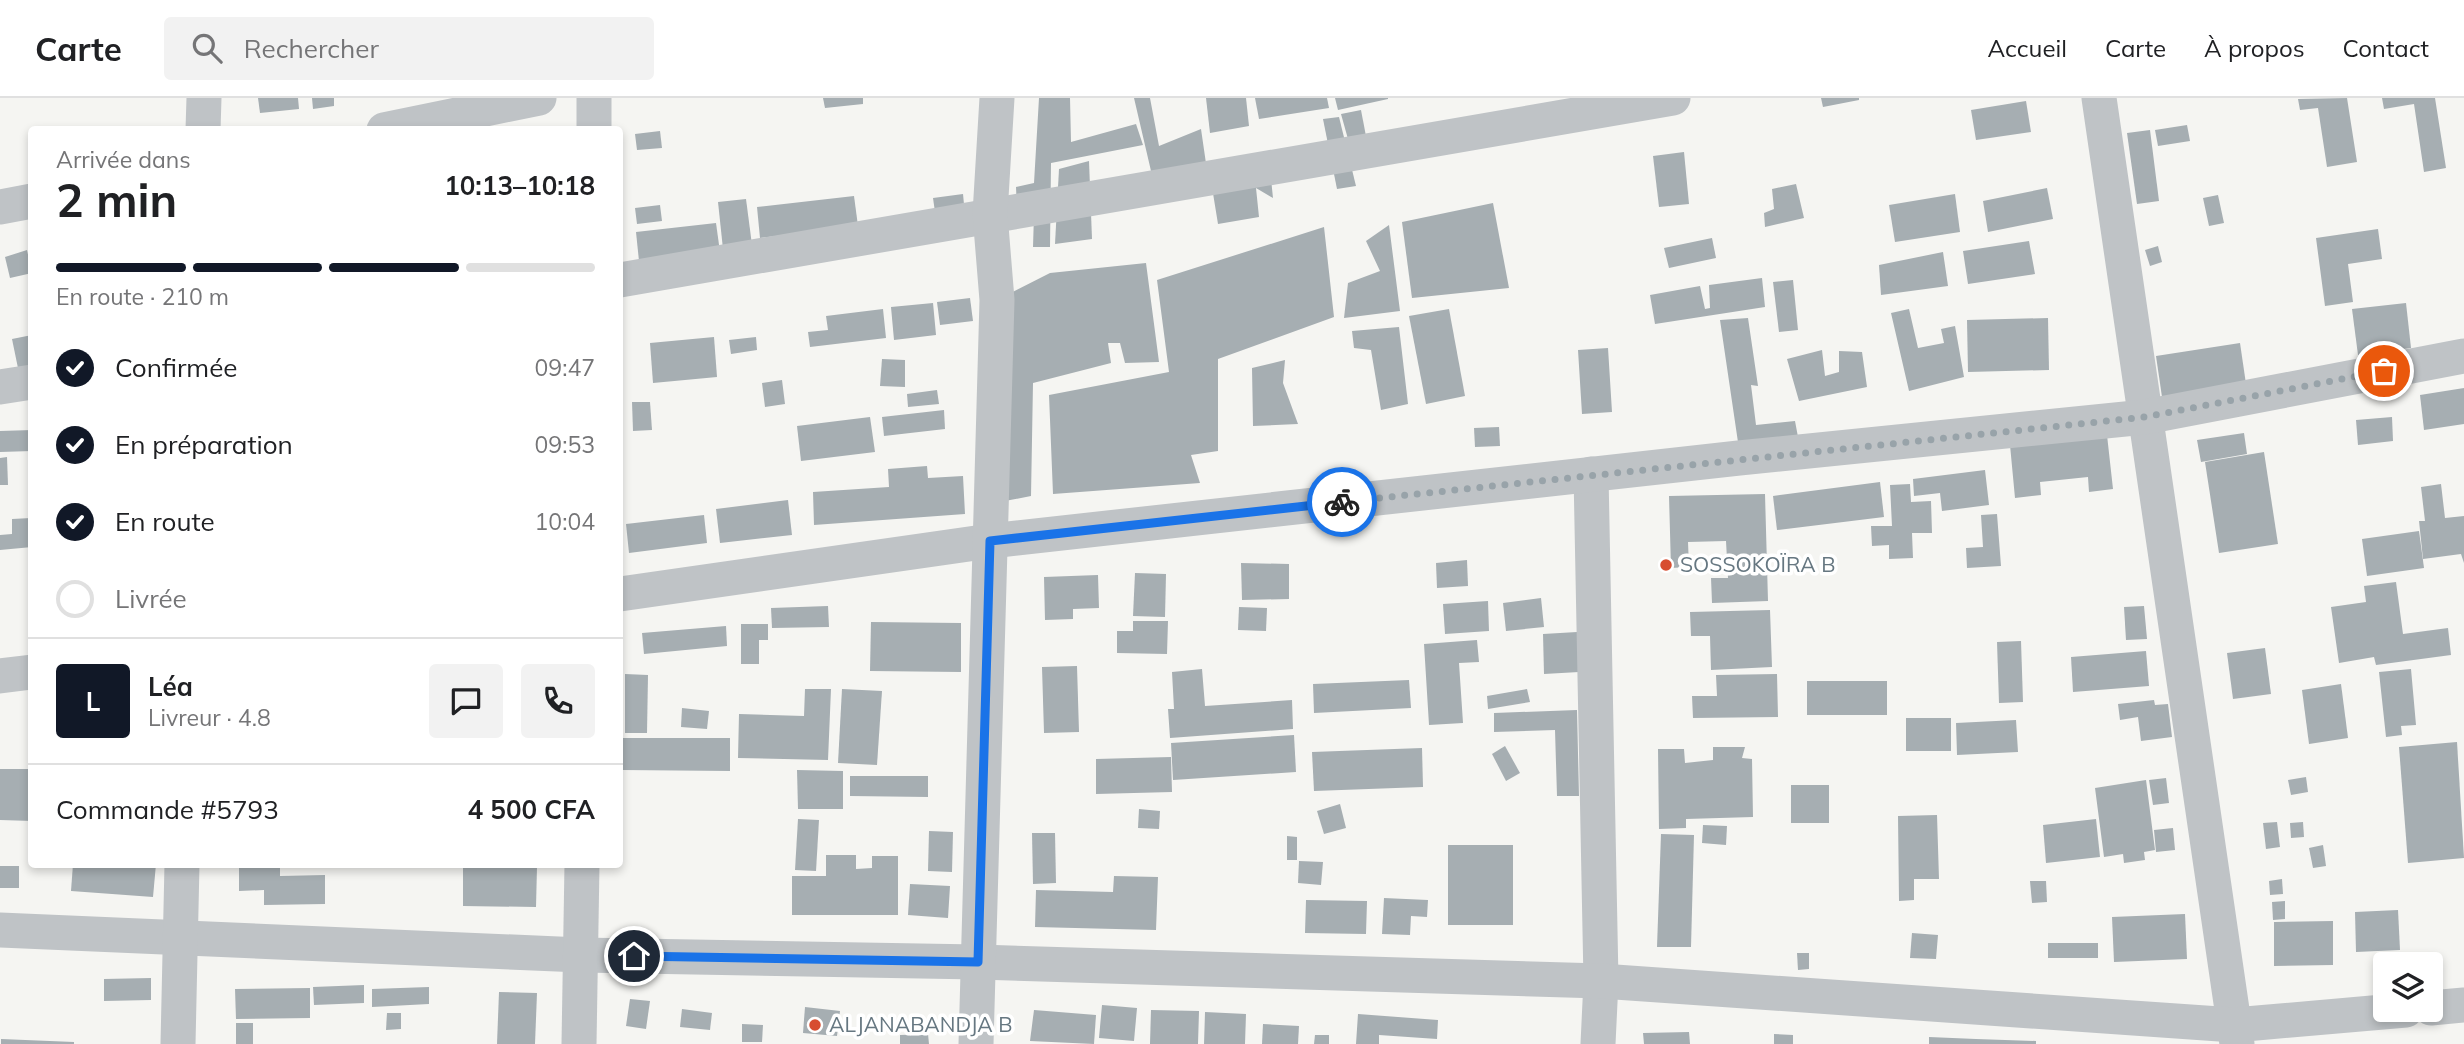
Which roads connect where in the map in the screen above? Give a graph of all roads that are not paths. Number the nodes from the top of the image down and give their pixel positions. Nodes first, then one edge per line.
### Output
1 (204, 98) edge
2 (539, 98) edge
3 (594, 98) edge
4 (997, 98) edge
5 (1673, 98) edge
6 (2099, 98) edge
7 (203, 126) edge
8 (403, 126) edge
9 (594, 126) edge
10 (28, 202) edge
11 (0, 207) edge
12 (990, 214) junction
13 (623, 279) edge
14 (2464, 356) edge
15 (28, 383) edge
16 (0, 387) edge
17 (2145, 417) junction
18 (1591, 474) junction
19 (990, 541) junction
20 (623, 594) edge
21 (28, 672) edge
22 (0, 676) edge
23 (182, 868) edge
24 (582, 868) edge
25 (0, 930) edge
26 (181, 936) junction
27 (581, 955) junction
28 (978, 962) junction
29 (1601, 981) junction
30 (2464, 1004) edge
31 (2443, 1006) edge
32 (2373, 1015) edge
33 (2236, 1035) edge
34 (178, 1044) edge
35 (579, 1044) edge
36 (976, 1044) edge
37 (1598, 1044) edge

1 - 7 street
2 - 8 street
3 - 9 street
4 - 12 street
5 - 12 street
6 - 17 street
10 - 11 street
12 - 13 street
12 - 19 street
14 - 17 street
15 - 16 street
17 - 18 street
17 - 33 street
18 - 19 street
18 - 29 street
19 - 20 street
19 - 28 street
21 - 22 street
23 - 26 street
24 - 27 street
25 - 26 street
26 - 27 street
26 - 34 street
27 - 28 street
27 - 35 street
28 - 29 street
28 - 36 street
29 - 33 street
29 - 37 street
30 - 31 street
32 - 33 street

